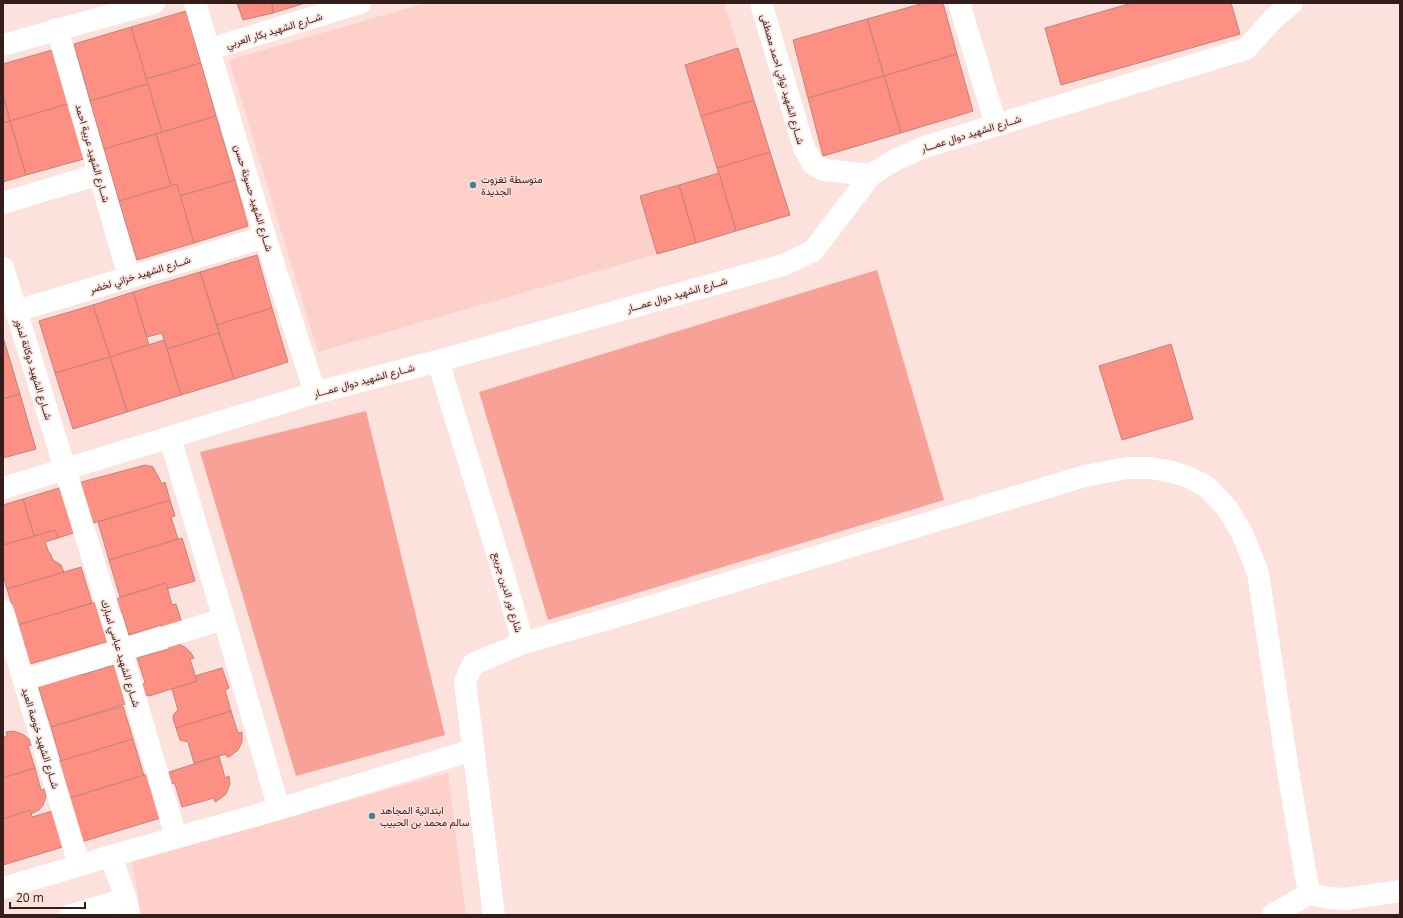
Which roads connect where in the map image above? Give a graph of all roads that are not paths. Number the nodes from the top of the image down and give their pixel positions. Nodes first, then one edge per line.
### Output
1 (154, 3) edge
2 (195, 3) edge
3 (360, 3) edge
4 (761, 3) edge
5 (960, 3) edge
6 (1292, 3) edge
7 (99, 10) edge
8 (57, 29) junction
9 (3, 45) edge
10 (210, 49) junction
11 (996, 125) junction
12 (99, 174) junction
13 (871, 175) junction
14 (3, 203) edge
15 (265, 237) junction
16 (3, 268) edge
17 (129, 277) junction
18 (16, 311) junction
19 (438, 361) junction
20 (315, 393) junction
21 (170, 438) junction
22 (65, 469) junction
23 (3, 488) edge
24 (3, 611) edge
25 (224, 620) junction
26 (523, 643) junction
27 (121, 650) junction
28 (24, 680) junction
29 (473, 750) junction
30 (279, 809) junction
31 (176, 837) junction
32 (111, 856) junction
33 (79, 865) junction
34 (3, 888) edge
35 (1400, 891) edge
36 (1309, 894) junction
37 (127, 907) edge
38 (70, 915) edge
39 (494, 915) edge
40 (1272, 915) edge

1 - 7 street
2 - 10 street, شــارع الشهيد حسونة حسن
3 - 10 street, شــارع الشهيد بكار العربي
4 - 13 street, شــارع الشهيد تواتي احمد مصطفى
5 - 11 street
6 - 11 street, شــارع الشهيد دوال عمـــار
7 - 8 street
8 - 9 street
8 - 12 street, شــارع الشهيد عربية احمد
10 - 15 street, شــارع الشهيد حسونة حسن
11 - 13 street, شــارع الشهيد دوال عمـــار
12 - 14 street
12 - 17 street, شــارع الشهيد عربية احمد
13 - 19 street, شــارع الشهيد دوال عمـــار
15 - 17 street, شــارع الشهيد خزاني لخضر
15 - 20 street, شــارع الشهيد حسونة حسن
16 - 18 street, شــارع الشهيد دوكانة لمنور
17 - 18 street, شــارع الشهيد خزاني لخضر
18 - 22 street, شــارع الشهيد دوكانة لمنور
19 - 20 street, شــارع الشهيد دوال عمـــار
19 - 26 street, شارع نور الدين جريبع
20 - 21 street, شــارع الشهيد دوال عمـــار
21 - 22 street, شــارع الشهيد دوال عمـــار
21 - 25 street
22 - 23 street, شــارع الشهيد دوال عمـــار
22 - 27 street, شــارع الشهيد عباسي امبارك
24 - 28 street, شــارع الشهيد خوصة العيد
25 - 27 street
25 - 30 street
26 - 29 street, شارع نور الدين جريبع
26 - 36 street
27 - 28 street
27 - 31 street, شــارع الشهيد عباسي امبارك
28 - 33 street, شــارع الشهيد خوصة العيد
29 - 30 street
29 - 39 street, شارع نور الدين جريبع
30 - 31 street
31 - 32 street
32 - 33 street
32 - 37 street
33 - 34 street
35 - 36 street
36 - 40 street
37 - 38 street

